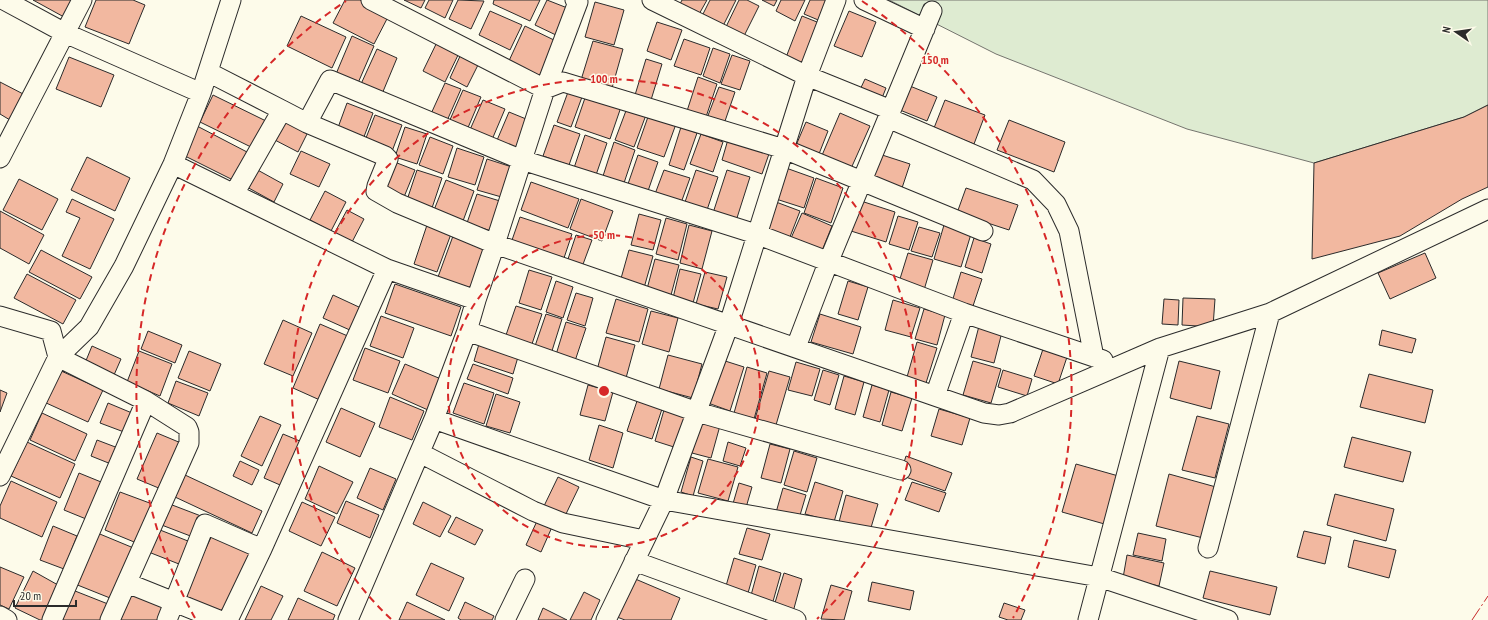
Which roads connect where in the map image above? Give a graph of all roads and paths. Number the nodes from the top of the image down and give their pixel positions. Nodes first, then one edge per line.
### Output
1 (4, 0) edge
2 (82, 0) edge
3 (231, 0) edge
4 (372, 0) edge
5 (652, 0) edge
6 (836, 0) edge
7 (864, 0) edge
8 (577, 1) edge
9 (932, 11) dead end
10 (925, 29) junction
11 (65, 33) junction
12 (208, 72) junction
13 (807, 76) junction
14 (545, 89) junction
15 (201, 93) junction
16 (282, 110) junction
17 (890, 114) junction
18 (307, 122) junction
19 (784, 149) junction
20 (0, 158) edge
21 (522, 160) junction
22 (173, 164) junction
23 (862, 180) junction
24 (234, 194) junction
25 (1488, 209) edge
26 (983, 231) dead end
27 (756, 234) junction
28 (495, 244) junction
29 (828, 263) junction
30 (387, 269) junction
31 (476, 300) junction
32 (964, 313) junction
33 (1270, 313) junction
34 (0, 316) edge
35 (729, 324) junction
36 (467, 331) junction
37 (796, 347) junction
38 (1160, 348) junction
39 (58, 357) junction
40 (1094, 357) junction
41 (1120, 366) junction
42 (935, 396) junction
43 (146, 401) junction
44 (697, 412) junction
45 (434, 419) junction
46 (420, 453) junction
47 (901, 470) dead end
48 (0, 476) edge
49 (664, 500) junction
50 (644, 540) junction
51 (1208, 548) dead end
52 (262, 549) junction
53 (634, 561) junction
54 (1099, 577) junction
55 (525, 580) dead end
56 (127, 583) junction
57 (173, 602) junction
58 (0, 616) edge
59 (7, 620) edge
60 (52, 620) edge
61 (110, 620) edge
62 (167, 620) edge
63 (219, 620) edge
64 (228, 620) edge
65 (348, 620) edge
66 (505, 620) edge
67 (606, 620) edge
68 (796, 620) edge
69 (1088, 620) edge
70 (1228, 620) edge

1 - 11 street
2 - 11 street
3 - 12 street
4 - 14 street
5 - 13 street
6 - 13 street
7 - 10 street
8 - 14 street
9 - 10 street
10 - 17 street
11 - 15 street
11 - 20 street
12 - 15 street
12 - 16 street
13 - 17 street
13 - 19 street
14 - 19 street
14 - 21 street
15 - 22 street
16 - 18 street
16 - 24 street
17 - 23 street
17 - 40 street
18 - 21 street
18 - 28 street
19 - 23 street
19 - 27 street
21 - 27 street
21 - 28 street
22 - 24 street
22 - 39 street
23 - 26 street
23 - 29 street
24 - 30 street
25 - 33 street
27 - 29 street
27 - 35 street
28 - 31 street
28 - 35 street
29 - 32 street
29 - 37 street
30 - 31 street
30 - 52 street
31 - 36 street
32 - 40 street
32 - 42 street
33 - 38 street
33 - 51 street
34 - 39 street
35 - 37 street
35 - 44 street
36 - 44 street
36 - 45 street
37 - 42 street
38 - 41 street
38 - 54 street
39 - 43 street
39 - 48 street
40 - 41 street
41 - 42 street
43 - 56 street
43 - 60 street
44 - 47 street
44 - 49 street
45 - 46 street
45 - 49 street
46 - 50 street
46 - 65 street
49 - 50 street
49 - 54 street
50 - 53 street
52 - 57 street
52 - 64 street
53 - 67 street
53 - 68 street
54 - 69 street
54 - 70 street
55 - 66 street
56 - 57 street
56 - 61 street
57 - 62 street
57 - 63 street
58 - 59 street

